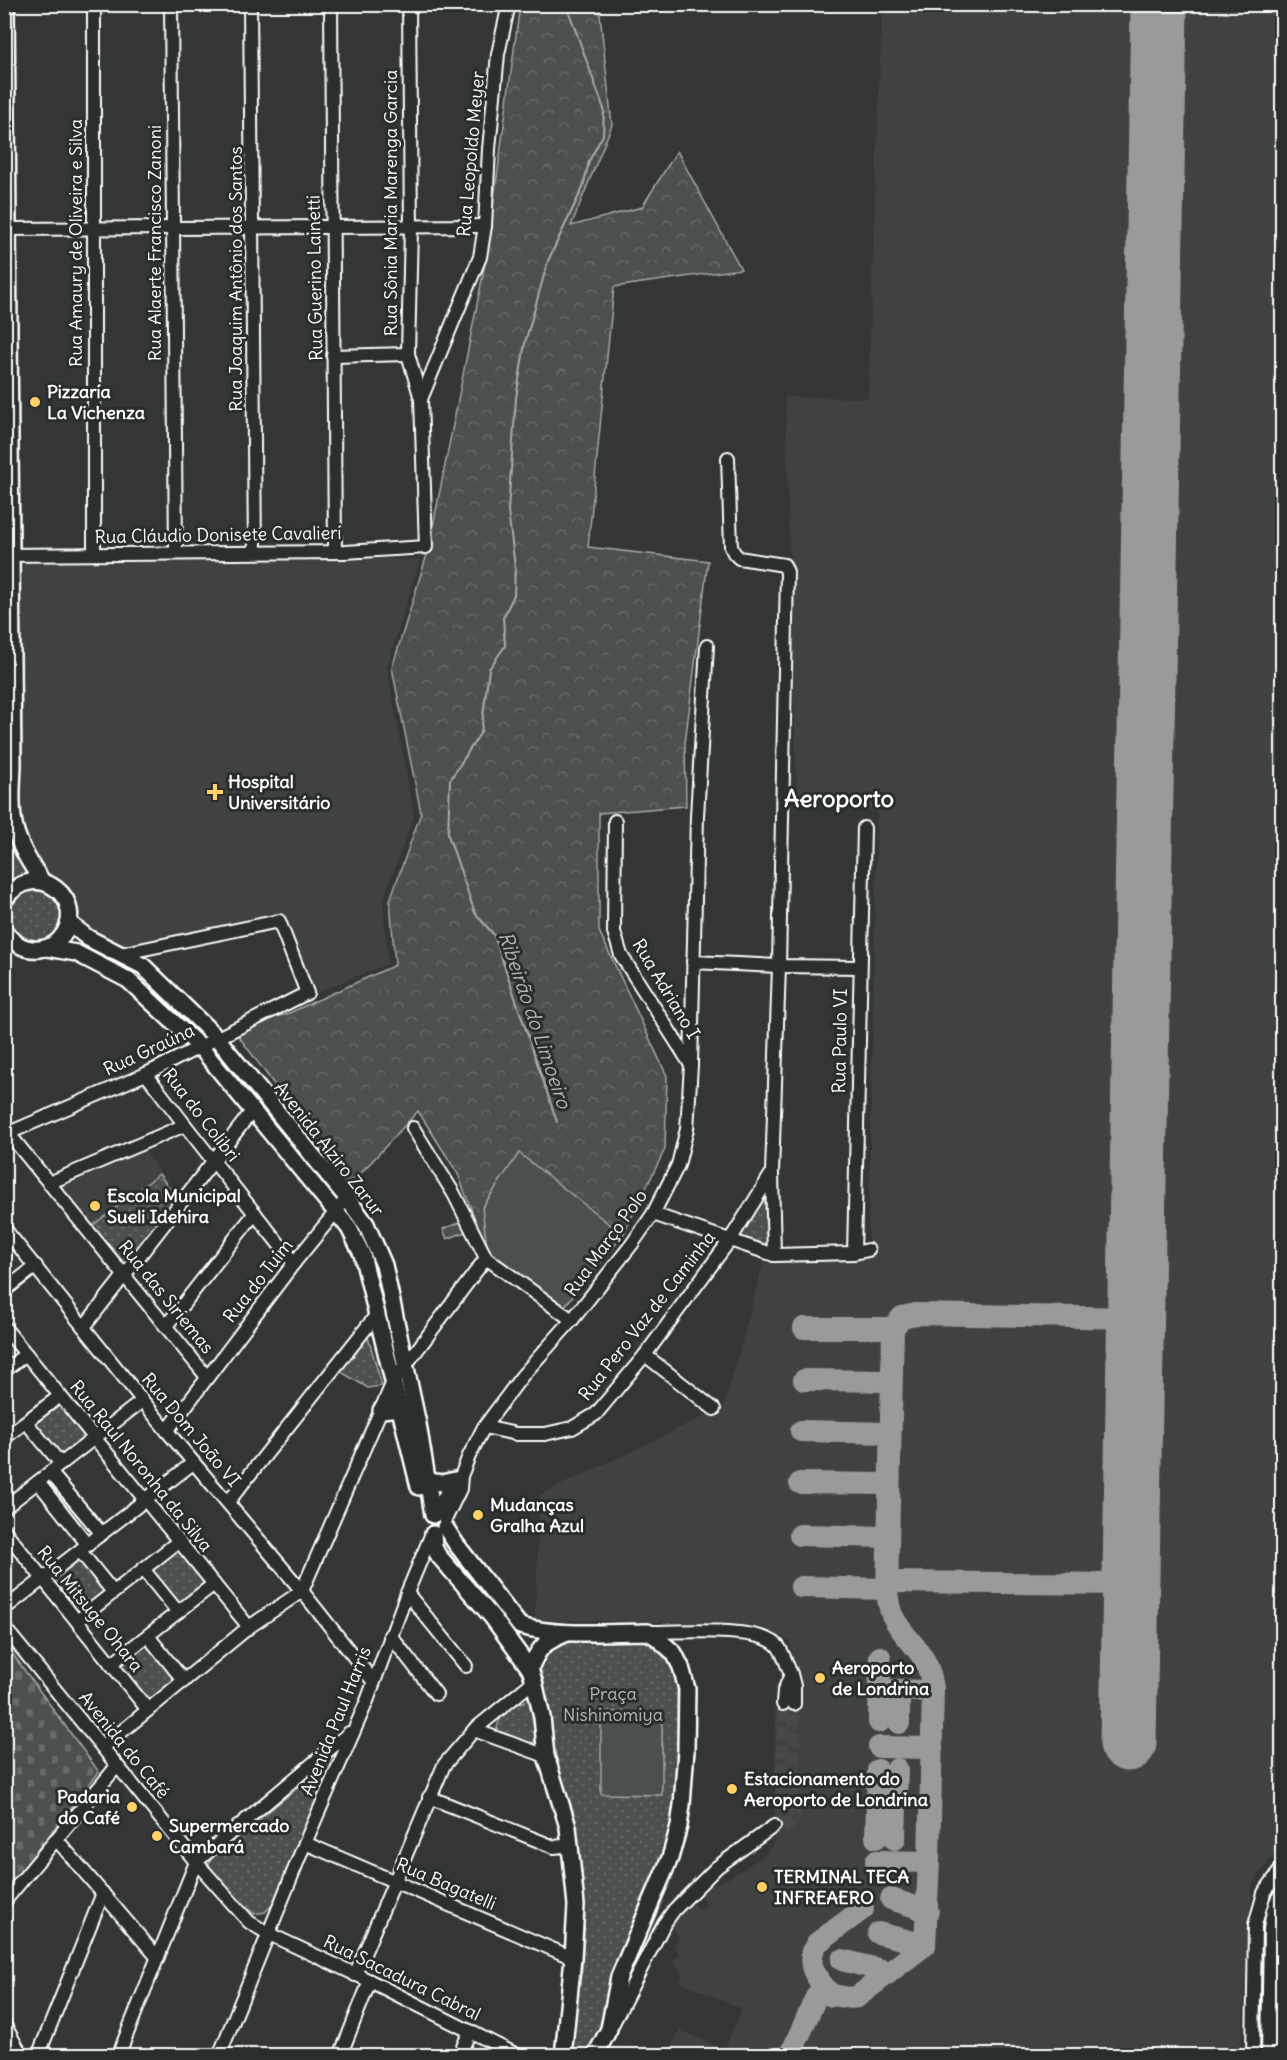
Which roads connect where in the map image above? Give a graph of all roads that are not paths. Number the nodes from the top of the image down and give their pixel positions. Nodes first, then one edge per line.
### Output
1 (6, 4) edge
2 (94, 4) edge
3 (171, 4) edge
4 (250, 4) edge
5 (331, 4) edge
6 (409, 4) edge
7 (509, 4) edge
8 (485, 226) junction
9 (173, 228) junction
10 (254, 228) junction
11 (332, 228) junction
12 (411, 228) junction
13 (7, 229) edge
14 (94, 229) junction
15 (408, 354) junction
16 (333, 356) junction
17 (422, 399) junction
18 (728, 458) dead end
19 (426, 547) joint
20 (255, 552) junction
21 (335, 552) junction
22 (176, 553) junction
23 (94, 554) junction
24 (8, 555) edge
25 (706, 646) dead end
26 (9, 762) edge
27 (615, 821) dead end
28 (864, 828) dead end
29 (42, 881) junction
30 (4, 900) edge
31 (69, 923) junction
32 (4, 931) edge
33 (11, 947) edge
34 (47, 948) junction
35 (120, 954) junction
36 (693, 962) junction
37 (779, 966) junction
38 (860, 967) junction
39 (217, 1038) junction
40 (200, 1047) junction
41 (691, 1065) junction
42 (146, 1074) junction
43 (253, 1110) junction
44 (185, 1125) junction
45 (412, 1128) dead end
46 (6, 1133) edge
47 (213, 1160) junction
48 (772, 1173) junction
49 (49, 1183) junction
50 (347, 1198) junction
51 (336, 1212) junction
52 (255, 1213) junction
53 (653, 1214) junction
54 (4, 1228) edge
55 (730, 1240) junction
56 (868, 1250) dead end
57 (854, 1254) junction
58 (774, 1255) junction
59 (486, 1258) junction
60 (294, 1263) junction
61 (36, 1266) junction
62 (124, 1275) junction
63 (4, 1291) edge
64 (378, 1313) junction
65 (572, 1320) junction
66 (166, 1326) junction
67 (4, 1327) edge
68 (84, 1327) junction
69 (26, 1354) junction
70 (645, 1355) junction
71 (405, 1367) junction
72 (4, 1371) edge
73 (207, 1377) junction
74 (393, 1382) junction
75 (60, 1395) junction
76 (142, 1401) junction
77 (400, 1408) junction
78 (714, 1409) dead end
79 (381, 1410) junction
80 (26, 1422) junction
81 (484, 1427) junction
82 (166, 1431) junction
83 (95, 1437) junction
84 (4, 1438) edge
85 (193, 1462) junction
86 (61, 1464) junction
87 (50, 1472) junction
88 (458, 1478) junction
89 (428, 1481) junction
90 (38, 1482) junction
91 (146, 1500) junction
92 (228, 1502) junction
93 (4, 1508) edge
94 (436, 1523) junction
95 (4, 1530) edge
96 (102, 1534) junction
97 (179, 1541) junction
98 (84, 1548) junction
99 (143, 1569) junction
100 (44, 1579) junction
101 (214, 1584) junction
102 (302, 1591) junction
103 (113, 1592) junction
104 (407, 1593) junction
105 (4, 1610) edge
106 (178, 1612) junction
107 (499, 1612) junction
108 (77, 1621) junction
109 (4, 1627) edge
110 (249, 1627) junction
111 (570, 1632) junction
112 (648, 1632) junction
113 (390, 1635) junction
114 (148, 1636) junction
115 (352, 1654) junction
116 (380, 1663) junction
117 (111, 1664) junction
118 (466, 1666) dead end
119 (532, 1675) junction
120 (184, 1681) junction
121 (372, 1681) junction
122 (436, 1694) dead end
123 (788, 1704) tunnel mouth
124 (148, 1710) junction
125 (352, 1730) junction
126 (474, 1730) junction
127 (103, 1747) junction
128 (546, 1756) junction
129 (117, 1766) junction
130 (429, 1797) junction
131 (779, 1828) tunnel mouth
132 (57, 1840) junction
133 (306, 1843) junction
134 (571, 1845) junction
135 (196, 1862) junction
136 (1282, 1868) edge
137 (395, 1882) junction
138 (1282, 1892) edge
139 (103, 1893) junction
140 (4, 1902) edge
141 (269, 1934) junction
142 (158, 1958) junction
143 (573, 1958) junction
144 (355, 1975) junction
145 (1269, 1976) junction
146 (370, 1981) junction
147 (1282, 1981) edge
148 (4, 2024) edge
149 (609, 2029) junction
150 (470, 2031) junction
151 (22, 2055) edge
152 (38, 2055) edge
153 (118, 2055) edge
154 (219, 2055) edge
155 (340, 2055) edge
156 (459, 2055) edge
157 (519, 2055) edge
158 (563, 2055) edge
159 (595, 2055) edge
160 (1253, 2055) edge
161 (1268, 2055) edge

1 - 13 main road
2 - 14 street, Rua Amaury de Oliveira e Silva
3 - 9 street, Rua Alaerte Francisco Zanoni
4 - 10 street, Rua Joaquim Antônio dos Santos
5 - 11 street, Rua Guerino Lainetti
6 - 12 street, Rua Sônia Maria Marenga Garcia
7 - 8 street, Rua Leopoldo Meyer
8 - 12 street
8 - 17 street, Rua Leopoldo Meyer
9 - 10 street
9 - 14 street
9 - 22 street, Rua Alaerte Francisco Zanoni
10 - 11 street
10 - 20 street, Rua Joaquim Antônio dos Santos
11 - 12 street
11 - 16 street, Rua Guerino Lainetti
12 - 15 street, Rua Sônia Maria Marenga Garcia
13 - 14 street
13 - 24 main road
14 - 23 street, Rua Amaury de Oliveira e Silva
15 - 16 street
15 - 17 street, Rua Sônia Maria Marenga Garcia
16 - 21 street, Rua Guerino Lainetti
17 - 19 street, Rua Leopoldo Meyer
18 - 37 street
19 - 21 street, Rua Cláudio Donisete Cavalieri
20 - 21 street, Rua Cláudio Donisete Cavalieri
20 - 22 street, Rua Cláudio Donisete Cavalieri
22 - 23 street, Rua Cláudio Donisete Cavalieri
23 - 24 street, Rua Cláudio Donisete Cavalieri
24 - 26 main road
25 - 36 street, Rua Março Polo
26 - 29 main road
27 - 41 street, Rua Adriano I
28 - 38 street, Rua Paulo VI
29 - 30 main road
29 - 31 main road
31 - 34 main road
31 - 35 main road, Avenida Alziro Zarur
32 - 33 main road
33 - 34 main road, Avenida Alziro Zarur
34 - 40 main road, Avenida Alziro Zarur
35 - 39 main road, Avenida Alziro Zarur
35 - 39 street, Rua Graúna
36 - 37 street
36 - 41 street, Rua Março Polo
37 - 38 street
37 - 48 street
38 - 57 street, Rua Paulo VI
39 - 40 street, Rua Graúna
39 - 50 main road, Avenida Alziro Zarur
40 - 42 street, Rua Graúna
40 - 43 main road, Avenida Alziro Zarur
41 - 53 street, Rua Março Polo
42 - 44 street, Rua do Colibri
42 - 46 street, Rua Graúna
43 - 47 street
43 - 51 main road, Avenida Alziro Zarur
44 - 47 street, Rua do Colibri
44 - 49 street
45 - 59 street
46 - 49 street, Rua das Siriemas
47 - 52 street, Rua do Colibri
47 - 62 street
48 - 55 street, Rua Pero Vaz de Caminha
48 - 58 street
49 - 62 street, Rua das Siriemas
50 - 51 street, Rua do Tuim
50 - 71 main road, Avenida Alziro Zarur
51 - 60 street, Rua do Tuim
51 - 64 main road, Avenida Alziro Zarur
52 - 60 street, Rua do Colibri
52 - 66 street
53 - 55 street
53 - 65 street, Rua Março Polo
54 - 61 street, Rua Dom João VI
55 - 58 street
55 - 70 street, Rua Pero Vaz de Caminha
56 - 57 street
57 - 58 street
59 - 65 street
59 - 71 street
60 - 73 street, Rua do Tuim
61 - 63 street
61 - 68 street, Rua Dom João VI
62 - 66 street, Rua das Siriemas
62 - 68 street
64 - 74 main road, Avenida Alziro Zarur
64 - 92 street
65 - 81 street, Rua Março Polo
66 - 73 street, Rua das Siriemas
67 - 69 street, Rua Raul Noronha da Silva
68 - 76 street, Rua Dom João VI
69 - 72 street
69 - 75 street, Rua Raul Noronha da Silva
70 - 78 street
70 - 81 street, Rua Pero Vaz de Caminha
71 - 74 street
71 - 89 main road, Avenida Alziro Zarur
73 - 82 street, Rua do Tuim
74 - 77 main road, Avenida Alziro Zarur
74 - 79 street
75 - 80 street
75 - 83 street, Rua Raul Noronha da Silva
76 - 82 street, Rua Dom João VI
76 - 83 street
77 - 79 main road
77 - 94 main road, Avenida Alziro Zarur
79 - 102 street
80 - 84 street
80 - 86 street
81 - 88 street, Rua Março Polo
82 - 85 street, Rua Dom João VI
83 - 86 street
83 - 91 street, Rua Raul Noronha da Silva
85 - 91 street
85 - 92 street, Rua Dom João VI
86 - 87 street
87 - 90 street
87 - 96 street
88 - 89 main road
88 - 94 street, Rua Março Polo
89 - 94 main road, Avenida Alziro Zarur
90 - 93 street
90 - 98 street
91 - 96 street
91 - 97 street, Rua Raul Noronha da Silva
92 - 102 street, Rua Dom João VI
94 - 104 street, Avenida Paul Harris
94 - 107 main road
94 - 107 main road
95 - 100 street, Rua Mitsuge Ohara
96 - 98 street
97 - 99 street
97 - 101 street, Rua Raul Noronha da Silva
98 - 100 street
98 - 103 street
99 - 103 street
99 - 106 street
100 - 105 street
100 - 108 street, Rua Mitsuge Ohara
101 - 106 street
101 - 110 street, Rua Raul Noronha da Silva
102 - 110 street
102 - 115 street, Rua Dom João VI
103 - 108 street
104 - 113 street, Avenida Paul Harris
104 - 118 street
106 - 114 street
107 - 111 main road
107 - 119 main road
108 - 117 street, Rua Mitsuge Ohara
109 - 127 street, Avenida do Café
110 - 120 street
111 - 112 main road
111 - 119 main road
112 - 123 street
112 - 149 main road
113 - 116 street, Avenida Paul Harris
113 - 122 street
114 - 117 street
114 - 120 street
115 - 116 street
115 - 121 street, Rua Dom João VI
116 - 121 street, Avenida Paul Harris
117 - 124 street, Rua Mitsuge Ohara
119 - 126 street
119 - 128 main road
120 - 124 street
121 - 125 street, Avenida Paul Harris
124 - 127 street
125 - 133 street, Avenida Paul Harris
125 - 135 street
126 - 128 street
126 - 130 street
127 - 129 street, Avenida do Café
128 - 134 main road
129 - 132 street
129 - 135 street, Avenida do Café
130 - 134 street
130 - 137 street
131 - 149 street
132 - 139 street
132 - 140 street
133 - 137 street, Rua Bagatelli
133 - 141 street, Avenida Paul Harris
134 - 143 main road
135 - 141 street, Avenida do Café
135 - 142 street
136 - 160 street
137 - 143 street, Rua Bagatelli
137 - 144 street
138 - 145 street
139 - 142 street
139 - 152 street
141 - 144 street, Rua Sacadura Cabral
141 - 154 street, Avenida Paul Harris
142 - 153 street
143 - 158 main road
144 - 146 street, Rua Sacadura Cabral
145 - 147 street
145 - 161 street
146 - 150 street, Rua Sacadura Cabral
146 - 155 street
148 - 151 street
149 - 159 main road
150 - 156 street
150 - 157 street, Rua Sacadura Cabral

